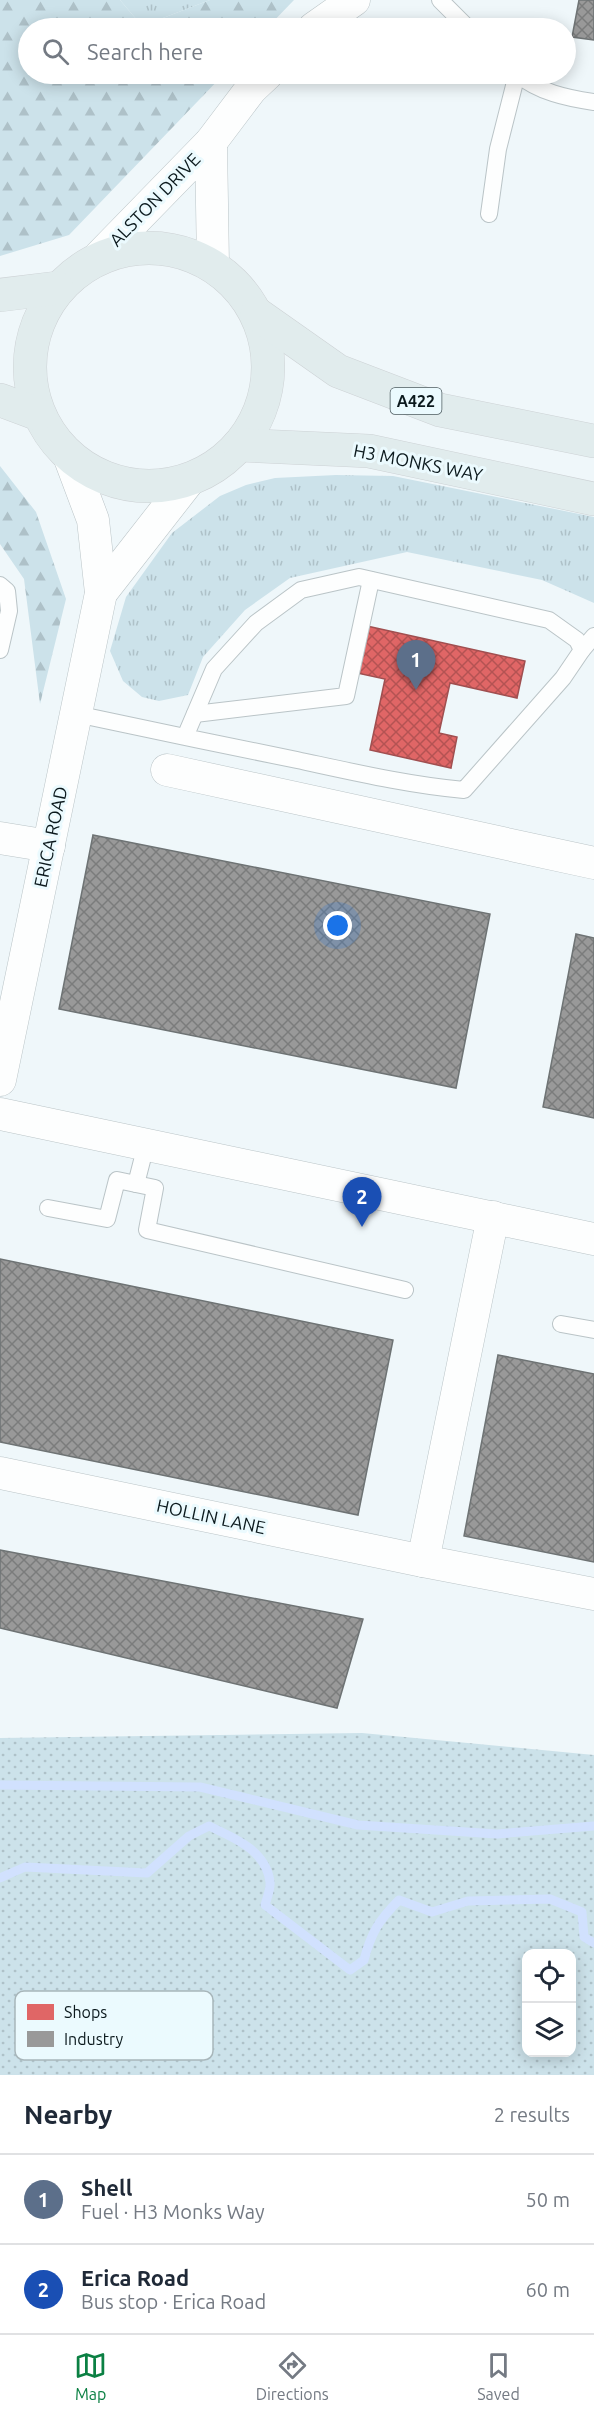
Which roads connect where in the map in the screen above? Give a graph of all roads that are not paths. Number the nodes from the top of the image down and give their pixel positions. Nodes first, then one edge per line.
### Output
1 (354, 0) edge
2 (440, 0) edge
3 (328, 18) edge
4 (458, 18) edge
5 (256, 84) edge
6 (514, 84) edge
7 (530, 84) edge
8 (594, 102) edge
9 (211, 142) junction
10 (489, 214) dead end
11 (99, 257) junction
12 (213, 265) junction
13 (57, 288) junction
14 (0, 295) edge
15 (256, 314) junction
16 (0, 400) edge
17 (38, 414) junction
18 (594, 441) edge
19 (240, 445) junction
20 (69, 456) junction
21 (190, 479) junction
22 (594, 499) edge
23 (371, 580) junction
24 (0, 585) edge
25 (102, 593) junction
26 (594, 636) edge
27 (0, 650) edge
28 (582, 650) junction
29 (76, 714) junction
30 (195, 714) junction
31 (185, 737) junction
32 (167, 770) dead end
33 (0, 838) edge
34 (49, 846) junction
35 (594, 863) edge
36 (0, 1080) edge
37 (0, 1114) edge
38 (146, 1145) junction
39 (136, 1184) junction
40 (48, 1208) dead end
41 (493, 1217) junction
42 (594, 1239) edge
43 (405, 1290) dead end
44 (561, 1324) dead end
45 (594, 1330) edge
46 (0, 1473) edge
47 (423, 1561) junction
48 (594, 1594) edge

1 - 3 street
2 - 4 lane
5 - 9 street, ALSTON DRIVE
6 - 10 lane
7 - 8 lane
9 - 11 street, ALSTON DRIVE
9 - 12 street, ALSTON DRIVE
11 - 12 main road
11 - 13 main road
12 - 15 main road
13 - 14 main road
13 - 17 main road
15 - 18 main road, A422
15 - 19 main road
16 - 17 main road
17 - 20 main road
19 - 21 main road
19 - 22 main road, H3 MONKS WAY
20 - 21 main road
20 - 25 street, ERICA ROAD
21 - 25 street, ERICA ROAD
23 - 28 lane
23 - 30 lane
23 - 30 lane
24 - 27 lane
25 - 29 street, ERICA ROAD
26 - 28 lane
28 - 31 lane
29 - 31 lane
29 - 34 street, ERICA ROAD
30 - 31 lane
32 - 35 street
33 - 34 street
34 - 36 street, ERICA ROAD
37 - 38 street
38 - 39 lane
38 - 41 street
39 - 40 lane
39 - 43 lane
41 - 42 street
41 - 47 street
44 - 45 lane
46 - 47 street, HOLLIN LANE
47 - 48 street, HOLLIN LANE

